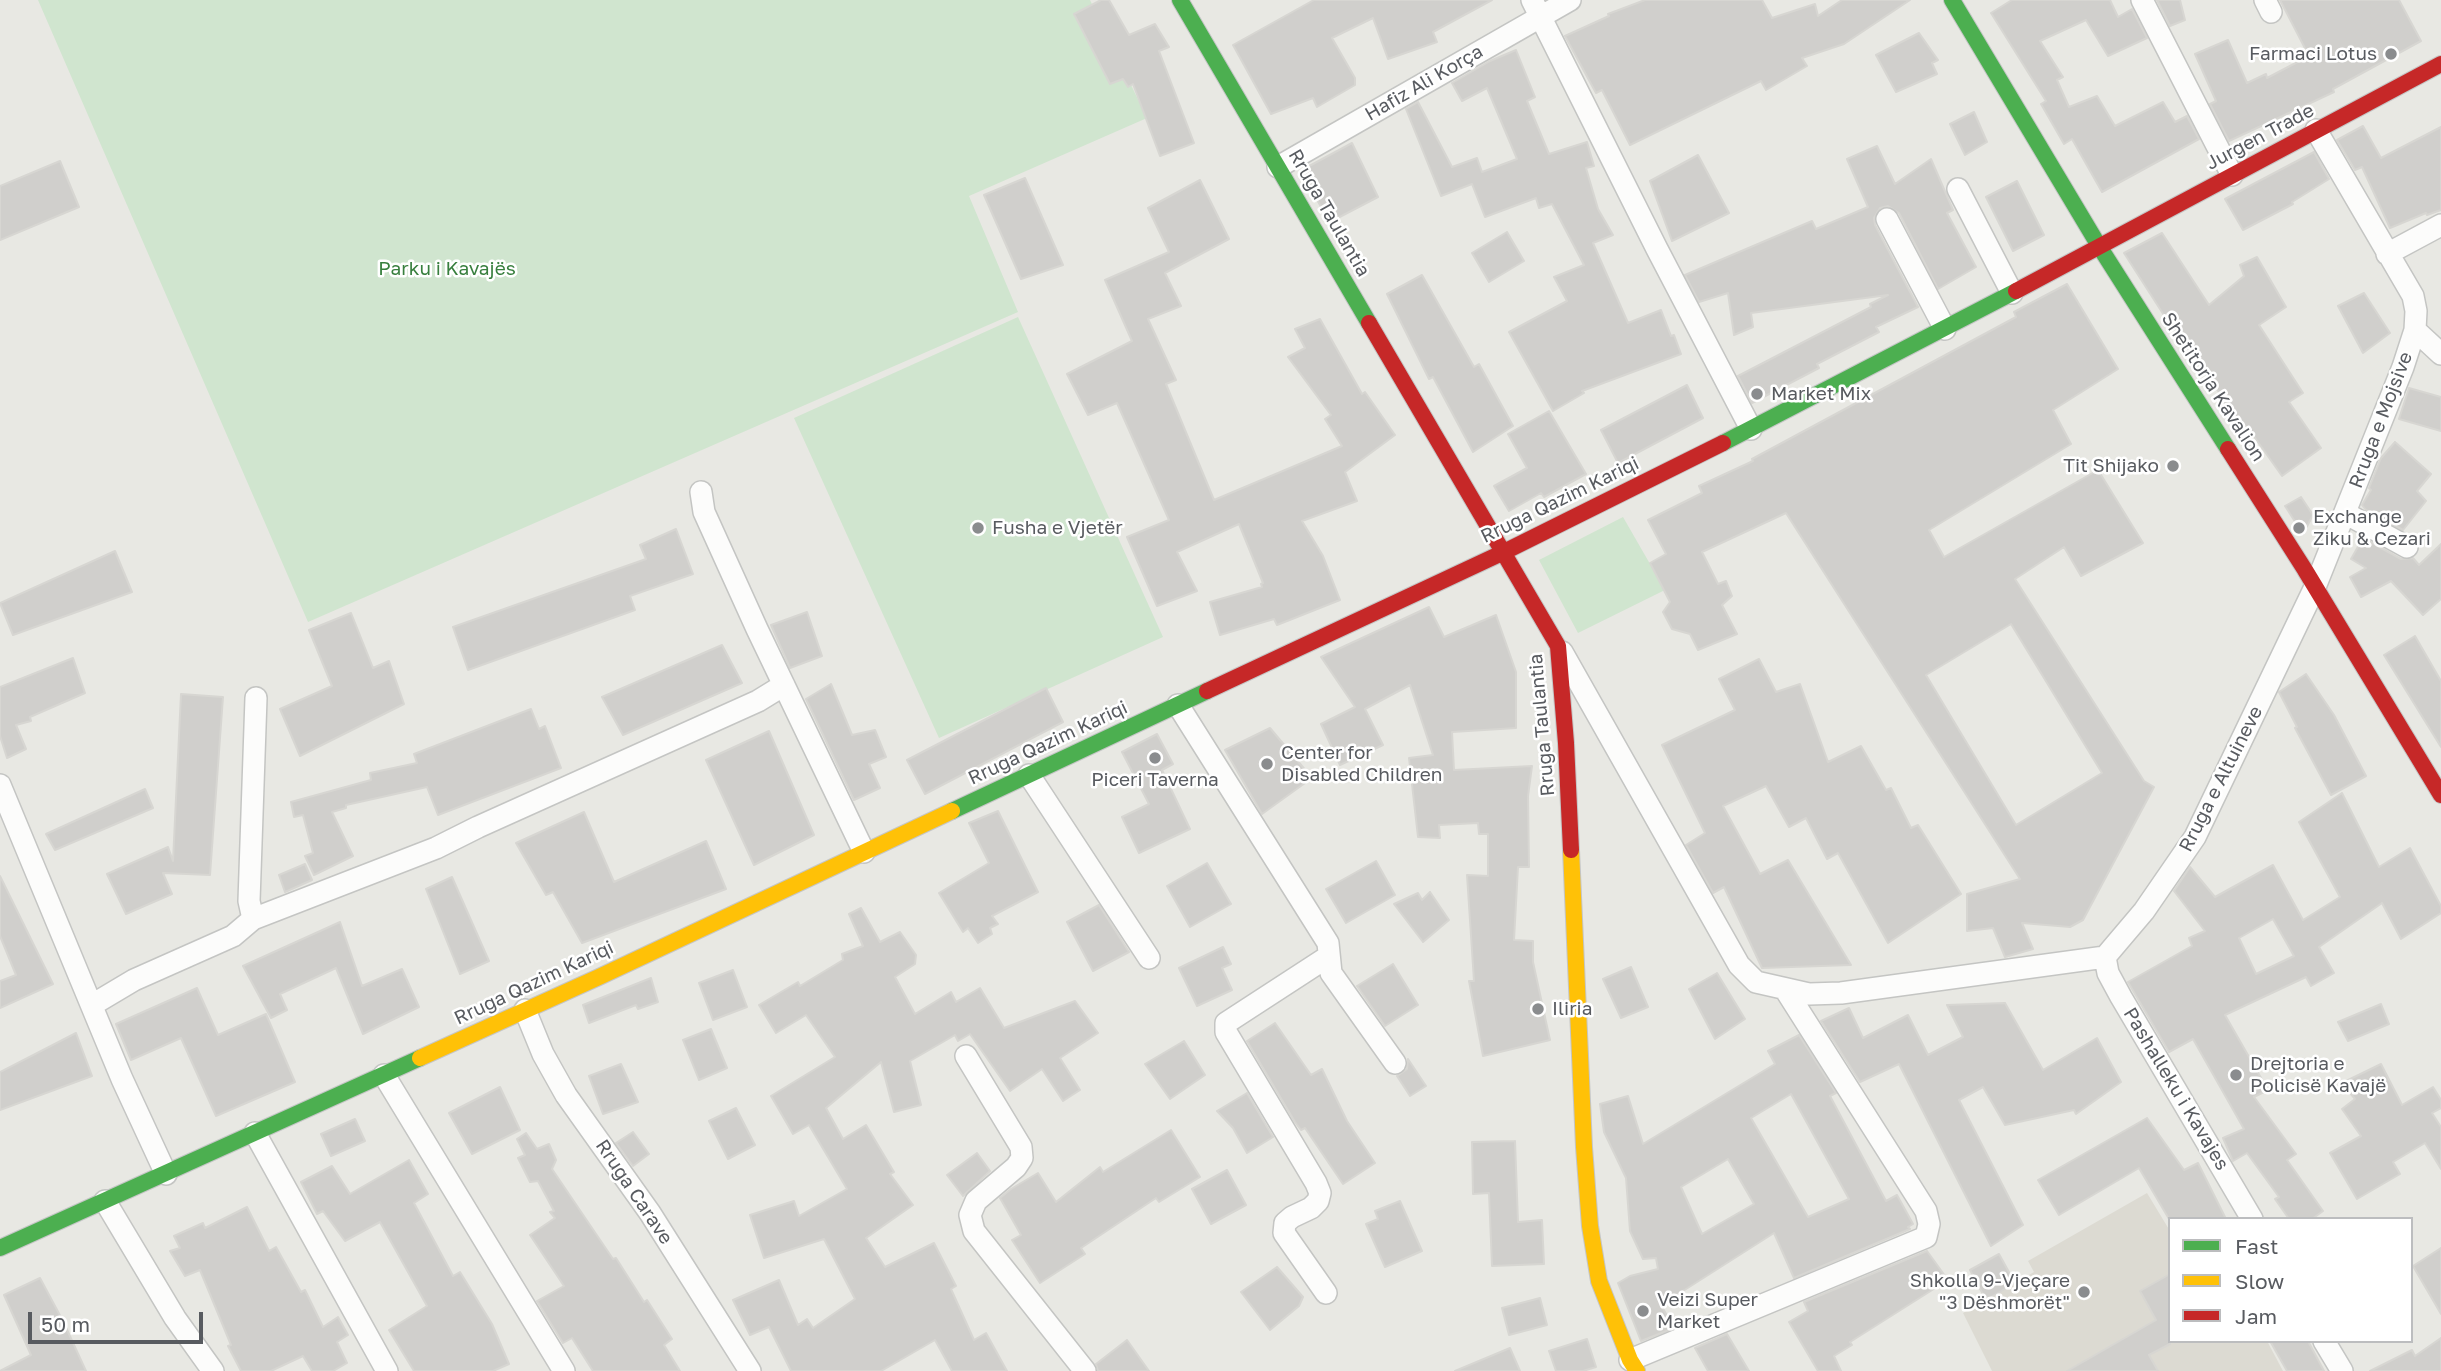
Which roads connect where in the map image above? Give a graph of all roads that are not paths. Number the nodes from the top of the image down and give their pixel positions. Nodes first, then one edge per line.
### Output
1 (1180, 0) edge
2 (1570, 0) edge
3 (1952, 0) edge
4 (2142, 0) edge
5 (1536, 8) edge
6 (2441, 64) edge
7 (2316, 130) junction
8 (1278, 167) junction
9 (2232, 175) junction
10 (1958, 188) dead end
11 (1887, 219) dead end
12 (2441, 225) edge
13 (2099, 246) junction
14 (2387, 254) junction
15 (2012, 293) junction
16 (1945, 329) junction
17 (2415, 330) junction
18 (2441, 354) edge
19 (1751, 429) junction
20 (701, 492) dead end
21 (2345, 513) junction
22 (2407, 547) dead end
23 (1504, 552) junction
24 (2315, 587) junction
25 (1558, 646) junction
26 (784, 685) junction
27 (256, 698) dead end
28 (1178, 705) junction
29 (1029, 775) junction
30 (0, 785) edge
31 (2441, 794) edge
32 (864, 852) junction
33 (253, 919) junction
34 (1329, 956) junction
35 (2105, 957) junction
36 (1149, 958) dead end
37 (1785, 989) junction
38 (92, 1005) junction
39 (525, 1010) junction
40 (966, 1055) dead end
41 (1395, 1063) dead end
42 (384, 1074) junction
43 (255, 1133) junction
44 (166, 1174) junction
45 (105, 1201) junction
46 (2251, 1217) edge
47 (0, 1248) edge
48 (1326, 1293) dead end
49 (2325, 1343) edge
50 (1634, 1366) edge
51 (213, 1371) edge
52 (387, 1371) edge
53 (564, 1371) edge
54 (750, 1371) edge
55 (1085, 1371) edge
56 (2342, 1371) edge

1 - 8 street, Rruga Taulantia
2 - 5 street, Hafiz Ali Korça
3 - 13 street, Shetitorja Kavalion
4 - 9 street
5 - 8 street, Hafiz Ali Korça
5 - 19 street
6 - 7 street, Jurgen Trade
7 - 9 street, Jurgen Trade
7 - 14 street, Rruga e Mojsive
8 - 23 street, Rruga Taulantia
9 - 13 street, Jurgen Trade
10 - 15 street
11 - 16 street
12 - 14 street
13 - 15 street, Rruga Qazim Kariqi
13 - 24 street, Shetitorja Kavalion
14 - 17 street, Rruga e Mojsive
15 - 16 street, Rruga Qazim Kariqi
16 - 19 street, Rruga Qazim Kariqi
17 - 18 street
17 - 21 street, Rruga e Mojsive
19 - 23 street, Rruga Qazim Kariqi
20 - 26 street
21 - 22 street
21 - 24 street, Rruga e Mojsive
23 - 25 street, Rruga Taulantia
23 - 28 street, Rruga Qazim Kariqi
24 - 31 street, Shetitorja Kavalion
24 - 35 street, Rruga e Altuineve
25 - 37 street
25 - 50 street, Rruga Taulantia
26 - 32 street
26 - 33 street
27 - 33 street
28 - 29 street, Rruga Qazim Kariqi
28 - 34 street
29 - 32 street, Rruga Qazim Kariqi
29 - 36 street
30 - 38 street
32 - 39 street, Rruga Qazim Kariqi
33 - 38 street
34 - 41 street
34 - 48 street
35 - 37 street
35 - 46 street, Pashalleku i Kavajes
37 - 50 street
38 - 44 street
39 - 42 street, Rruga Qazim Kariqi
39 - 54 street, Rruga Carave
40 - 55 street
42 - 43 street, Rruga Qazim Kariqi
42 - 53 street
43 - 44 street, Rruga Qazim Kariqi
43 - 52 street
44 - 45 street, Rruga Qazim Kariqi
45 - 47 street, Rruga Qazim Kariqi
45 - 51 street
49 - 56 street

